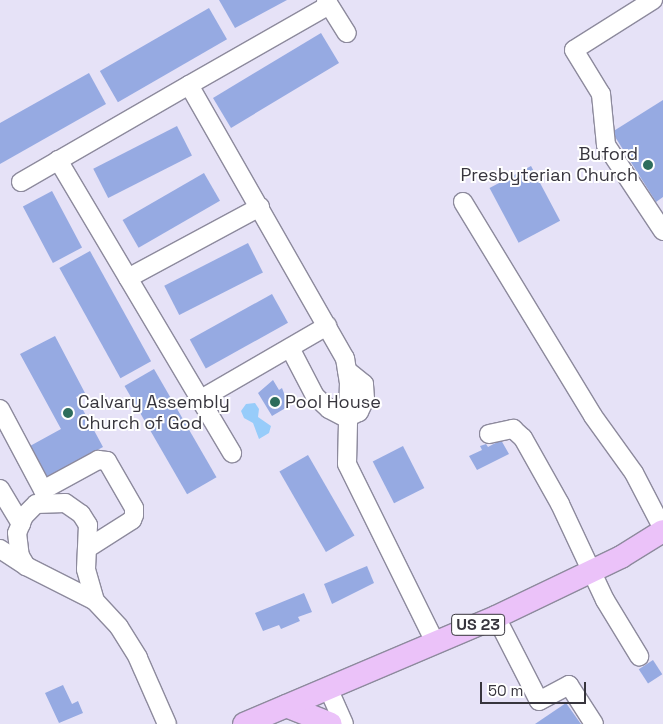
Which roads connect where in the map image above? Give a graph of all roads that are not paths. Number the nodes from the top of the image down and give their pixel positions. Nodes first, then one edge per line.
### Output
1 (653, 0) edge
2 (327, 3) edge
3 (347, 33) dead end
4 (189, 85) junction
5 (58, 160) junction
6 (21, 182) dead end
7 (463, 202) dead end
8 (260, 207) junction
9 (655, 213) edge
10 (663, 231) edge
11 (128, 278) junction
12 (327, 326) junction
13 (290, 348) junction
14 (201, 400) junction
15 (0, 409) edge
16 (346, 418) junction
17 (489, 434) dead end
18 (232, 452) dead end
19 (0, 489) edge
20 (45, 496) junction
21 (21, 524) junction
22 (661, 533) edge
23 (88, 548) junction
24 (0, 549) edge
25 (26, 566) junction
26 (593, 570) junction
27 (95, 601) junction
28 (496, 618) junction
29 (436, 642) junction
30 (639, 656) dead end
31 (328, 688) junction
32 (286, 706) junction
33 (167, 724) edge
34 (244, 724) edge
35 (331, 724) edge
36 (344, 724) edge
37 (594, 724) edge

1 - 9 street
2 - 3 street
2 - 4 street
4 - 5 street
4 - 8 street
5 - 6 street
5 - 11 street
7 - 22 street
8 - 11 street
8 - 12 street
9 - 10 street
11 - 14 street
12 - 13 street
12 - 16 street
13 - 14 street
13 - 16 street
14 - 18 street
15 - 20 street
16 - 29 street
17 - 26 street
19 - 21 street
20 - 21 street
20 - 23 street
20 - 23 street
21 - 25 street
22 - 26 main road, US 23
23 - 27 street
24 - 25 street
25 - 27 street
26 - 28 main road, US 23
26 - 30 street
27 - 33 street
28 - 29 main road, US 23
28 - 37 street
29 - 31 main road, US 23
31 - 32 main road, US 23
31 - 36 street
32 - 34 main road, US 23
32 - 35 main road

